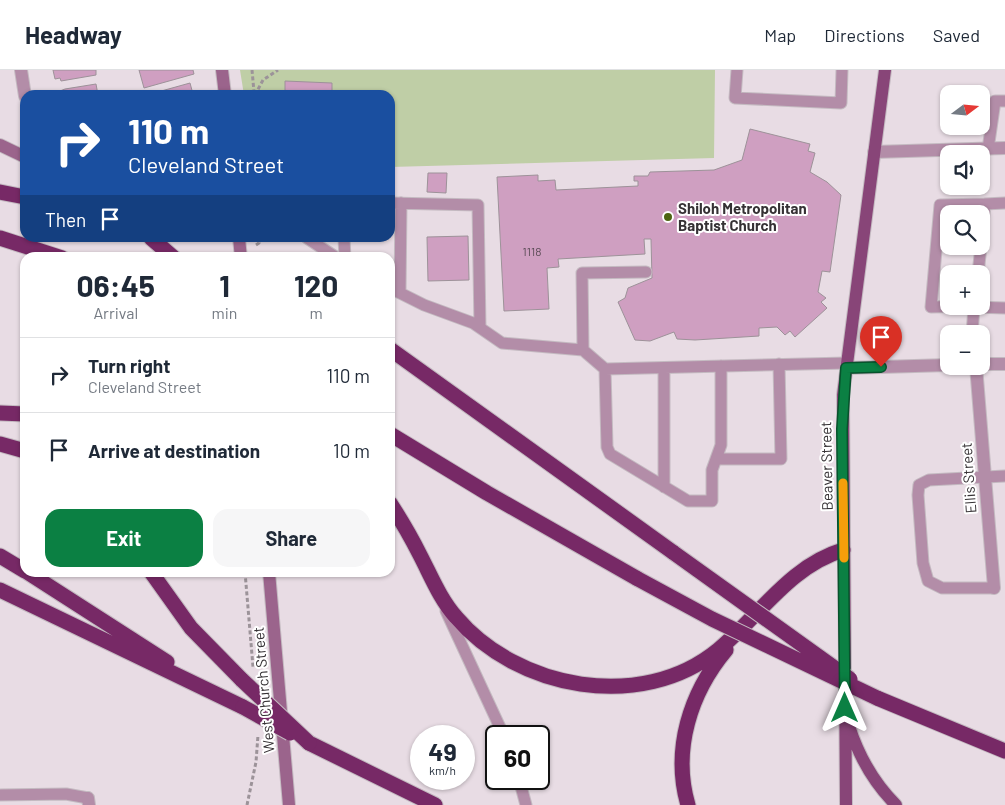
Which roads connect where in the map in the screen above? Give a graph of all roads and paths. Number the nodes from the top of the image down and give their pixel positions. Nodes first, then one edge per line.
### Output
1 (21, 70) edge
2 (222, 70) edge
3 (252, 70) edge
4 (278, 70) edge
5 (737, 70) edge
6 (842, 70) edge
7 (885, 70) edge
8 (24, 90) edge
9 (224, 90) edge
10 (254, 90) edge
11 (257, 90) edge
12 (1005, 101) edge
13 (0, 145) edge
14 (988, 145) edge
15 (990, 148) edge
16 (1005, 148) edge
17 (940, 150) edge
18 (874, 152) junction
19 (20, 155) edge
20 (0, 192) edge
21 (20, 196) edge
22 (395, 203) edge
23 (1005, 203) edge
24 (985, 204) joint
25 (0, 238) edge
26 (155, 242) edge
27 (314, 242) edge
28 (43, 252) edge
29 (167, 252) edge
30 (328, 252) edge
31 (646, 272) dead end
32 (395, 291) edge
33 (940, 307) edge
34 (990, 307) edge
35 (1005, 308) edge
36 (480, 327) junction
37 (583, 350) junction
38 (395, 353) edge
39 (779, 364) junction
40 (990, 364) edge
41 (1005, 364) edge
42 (847, 365) junction
43 (940, 365) edge
44 (721, 366) junction
45 (664, 368) junction
46 (605, 369) junction
47 (977, 375) edge
48 (0, 413) edge
49 (20, 414) edge
50 (395, 437) edge
51 (0, 444) edge
52 (20, 450) edge
53 (717, 459) junction
54 (1005, 476) edge
55 (983, 478) junction
56 (664, 487) junction
57 (395, 512) edge
58 (844, 550) junction
59 (0, 556) edge
60 (20, 568) edge
61 (34, 577) edge
62 (155, 577) edge
63 (269, 577) edge
64 (434, 585) junction
65 (994, 588) joint
66 (0, 590) edge
67 (754, 617) junction
68 (877, 698) junction
69 (243, 707) junction
70 (845, 708) junction
71 (499, 725) edge
72 (309, 743) junction
73 (1005, 751) edge
74 (522, 790) edge
75 (0, 795) edge
76 (88, 801) edge
77 (288, 805) edge
78 (435, 805) edge
79 (526, 805) edge
80 (688, 805) edge
81 (846, 805) edge
82 (896, 805) edge

1 - 8 street
2 - 9 street
3 - 10 path
4 - 11 path
5 - 6 lane
7 - 18 main road, Beaver Street
12 - 14 lane
13 - 19 street
15 - 16 street
17 - 18 street
18 - 42 main road, Beaver Street
20 - 21 highway
22 - 32 lane
22 - 36 lane
23 - 24 lane
24 - 33 lane
25 - 28 highway
26 - 29 highway
27 - 30 lane
31 - 37 lane
32 - 36 lane
34 - 35 lane
36 - 37 lane
37 - 46 lane
38 - 68 highway, bridge
39 - 42 lane
39 - 44 lane
39 - 53 lane
40 - 41 street
42 - 43 street
42 - 58 main road, Beaver Street
44 - 45 lane
44 - 53 lane
45 - 46 lane
45 - 56 lane
46 - 56 lane
47 - 55 street, Ellis Street
48 - 49 highway
50 - 68 highway, bridge
51 - 52 highway
53 - 56 lane
54 - 55 lane
55 - 65 street, Ellis Street
55 - 65 lane
57 - 64 highway
58 - 67 highway
58 - 70 main road, Beaver Street
59 - 60 highway
61 - 69 highway
62 - 72 highway, bridge
63 - 77 street, West Church Street
64 - 67 highway
64 - 71 lane
66 - 69 highway
67 - 80 highway
68 - 73 highway
69 - 72 highway, bridge
70 - 81 main road, Beaver Street
70 - 82 main road
72 - 78 highway
74 - 79 lane
75 - 76 lane

